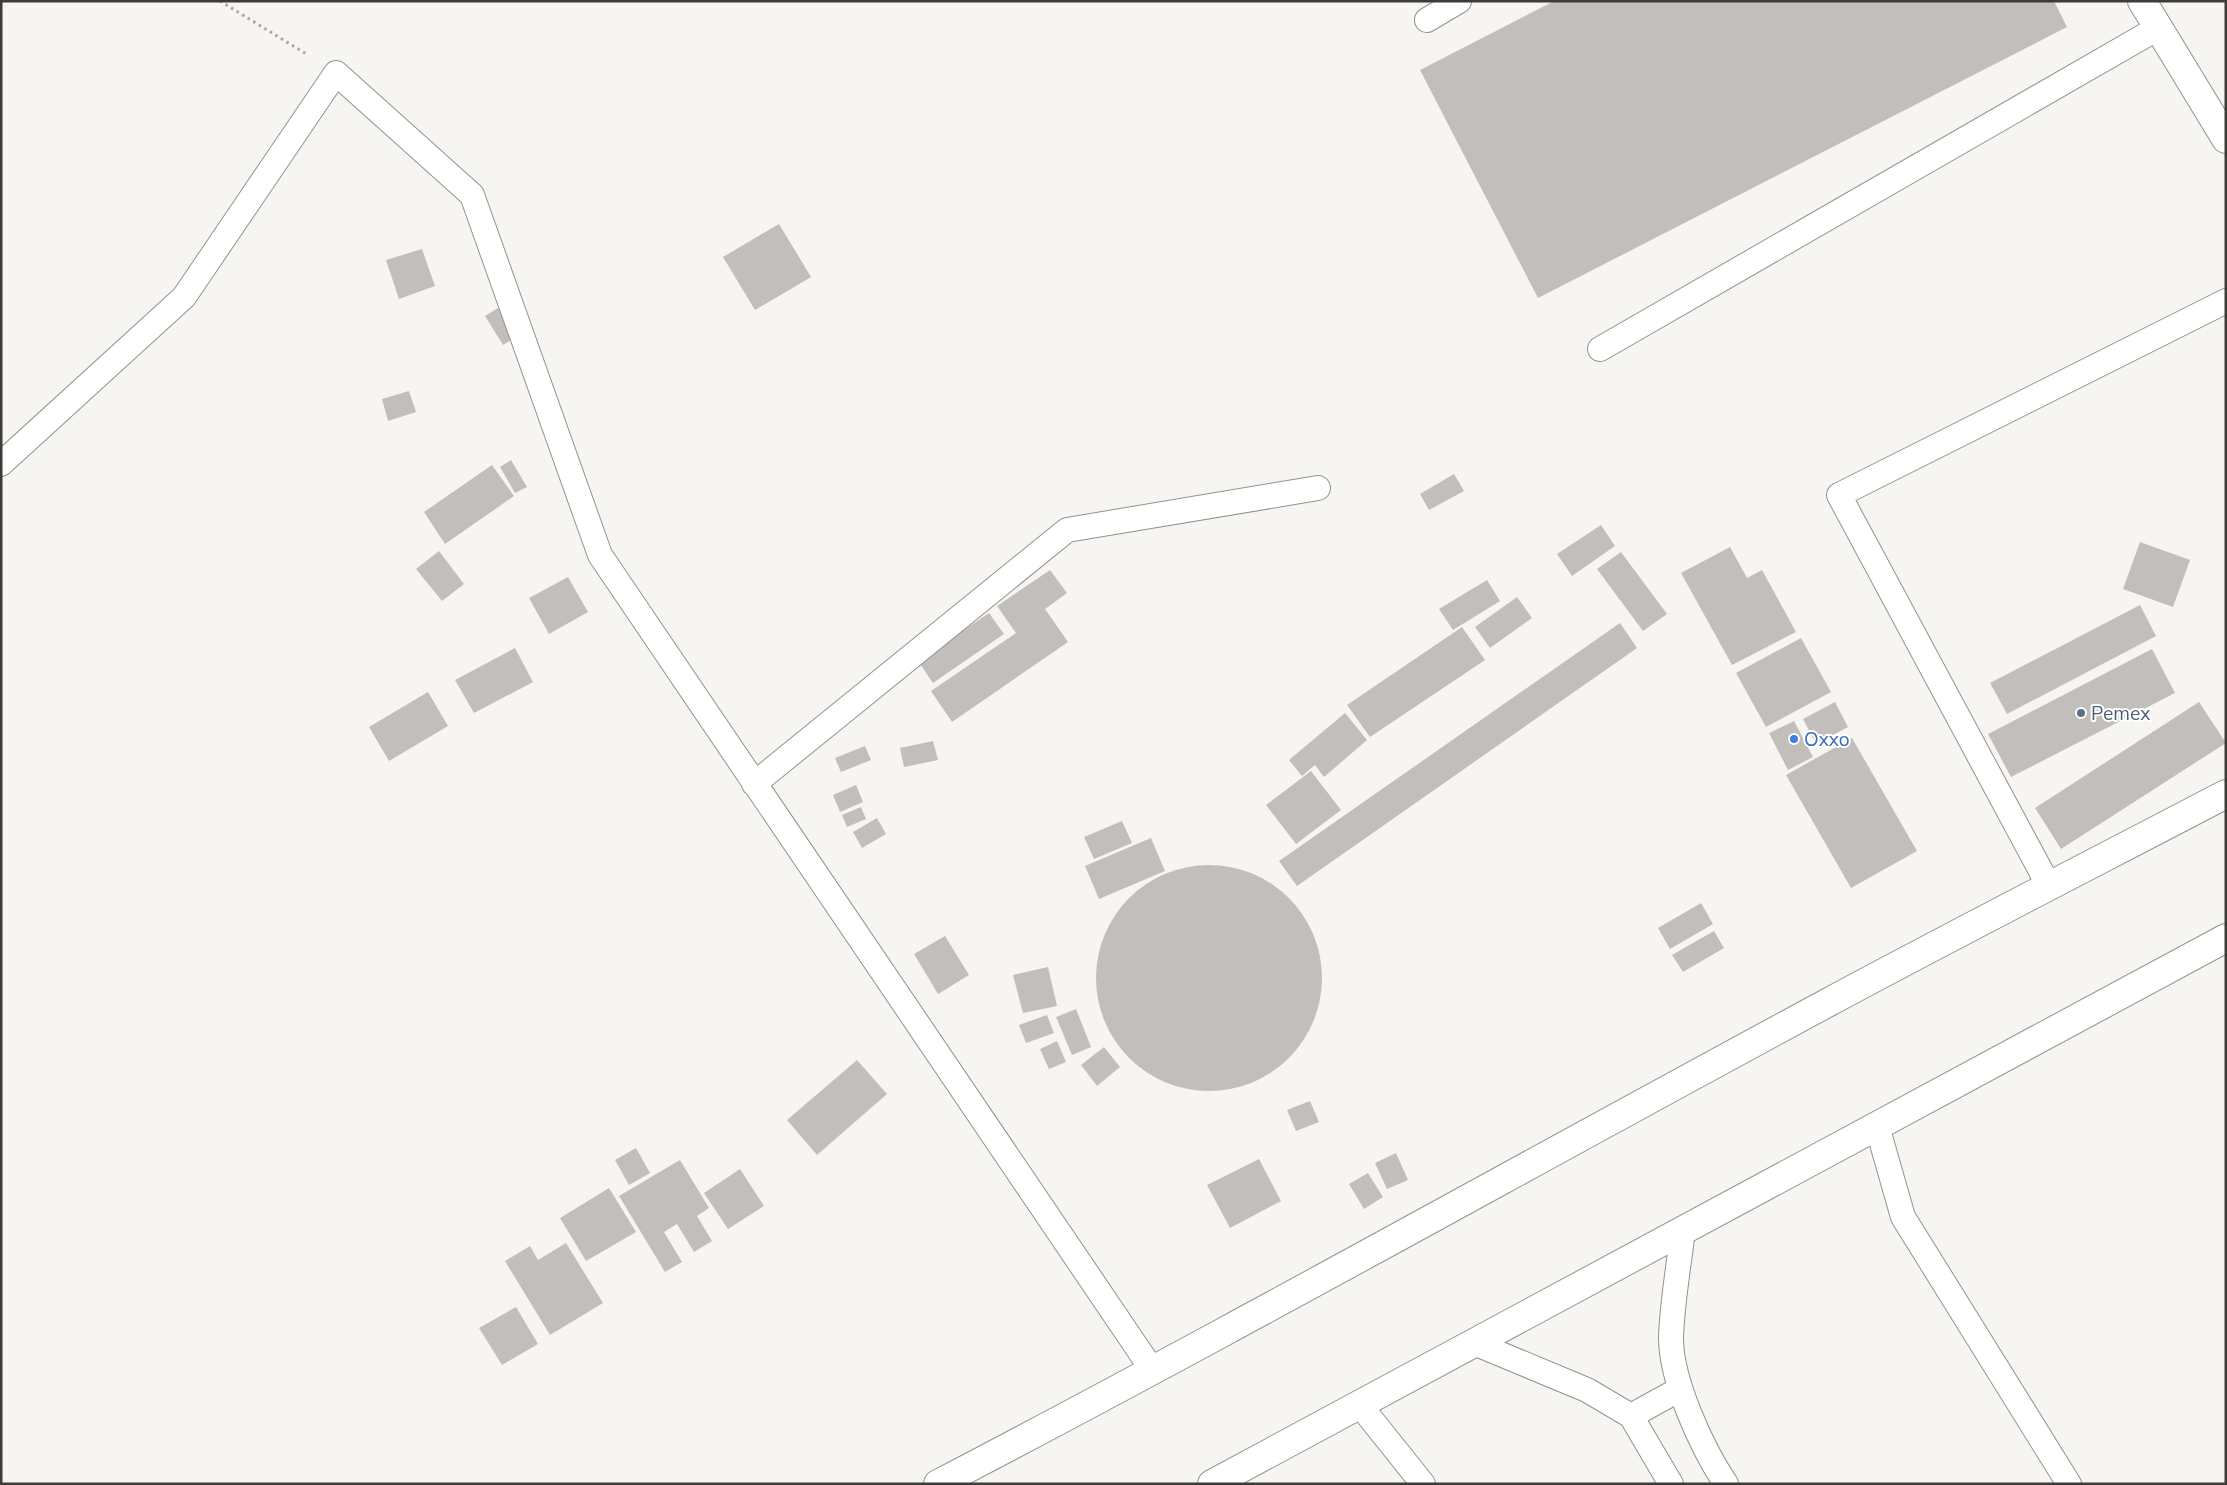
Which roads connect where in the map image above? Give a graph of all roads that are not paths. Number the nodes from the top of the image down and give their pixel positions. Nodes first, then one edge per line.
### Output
1 (1459, 1) edge
2 (2142, 1) edge
3 (1427, 20) dead end
4 (2158, 28) junction
5 (2226, 139) edge
6 (2226, 300) edge
7 (1600, 349) dead end
8 (1, 464) edge
9 (1318, 488) dead end
10 (754, 784) junction
11 (2226, 794) edge
12 (2049, 886) junction
13 (2226, 938) edge
14 (1877, 1126) junction
15 (1683, 1230) junction
16 (1474, 1343) junction
17 (1153, 1372) junction
18 (1680, 1389) junction
19 (1359, 1404) junction
20 (1631, 1416) junction
21 (1226, 1480) edge
22 (938, 1484) edge
23 (1422, 1484) edge
24 (1670, 1484) edge
25 (1726, 1484) edge
26 (2069, 1484) edge

1 - 3 lane
2 - 4 main road
4 - 5 main road
4 - 7 lane
6 - 12 lane
8 - 10 lane
9 - 10 lane
10 - 17 lane
11 - 12 main road
12 - 17 main road
13 - 14 main road
14 - 15 main road
14 - 26 lane
15 - 16 main road
15 - 18 lane
16 - 19 main road
16 - 20 lane
17 - 22 main road
18 - 20 lane
18 - 25 lane
19 - 21 main road
19 - 23 lane
20 - 24 lane

